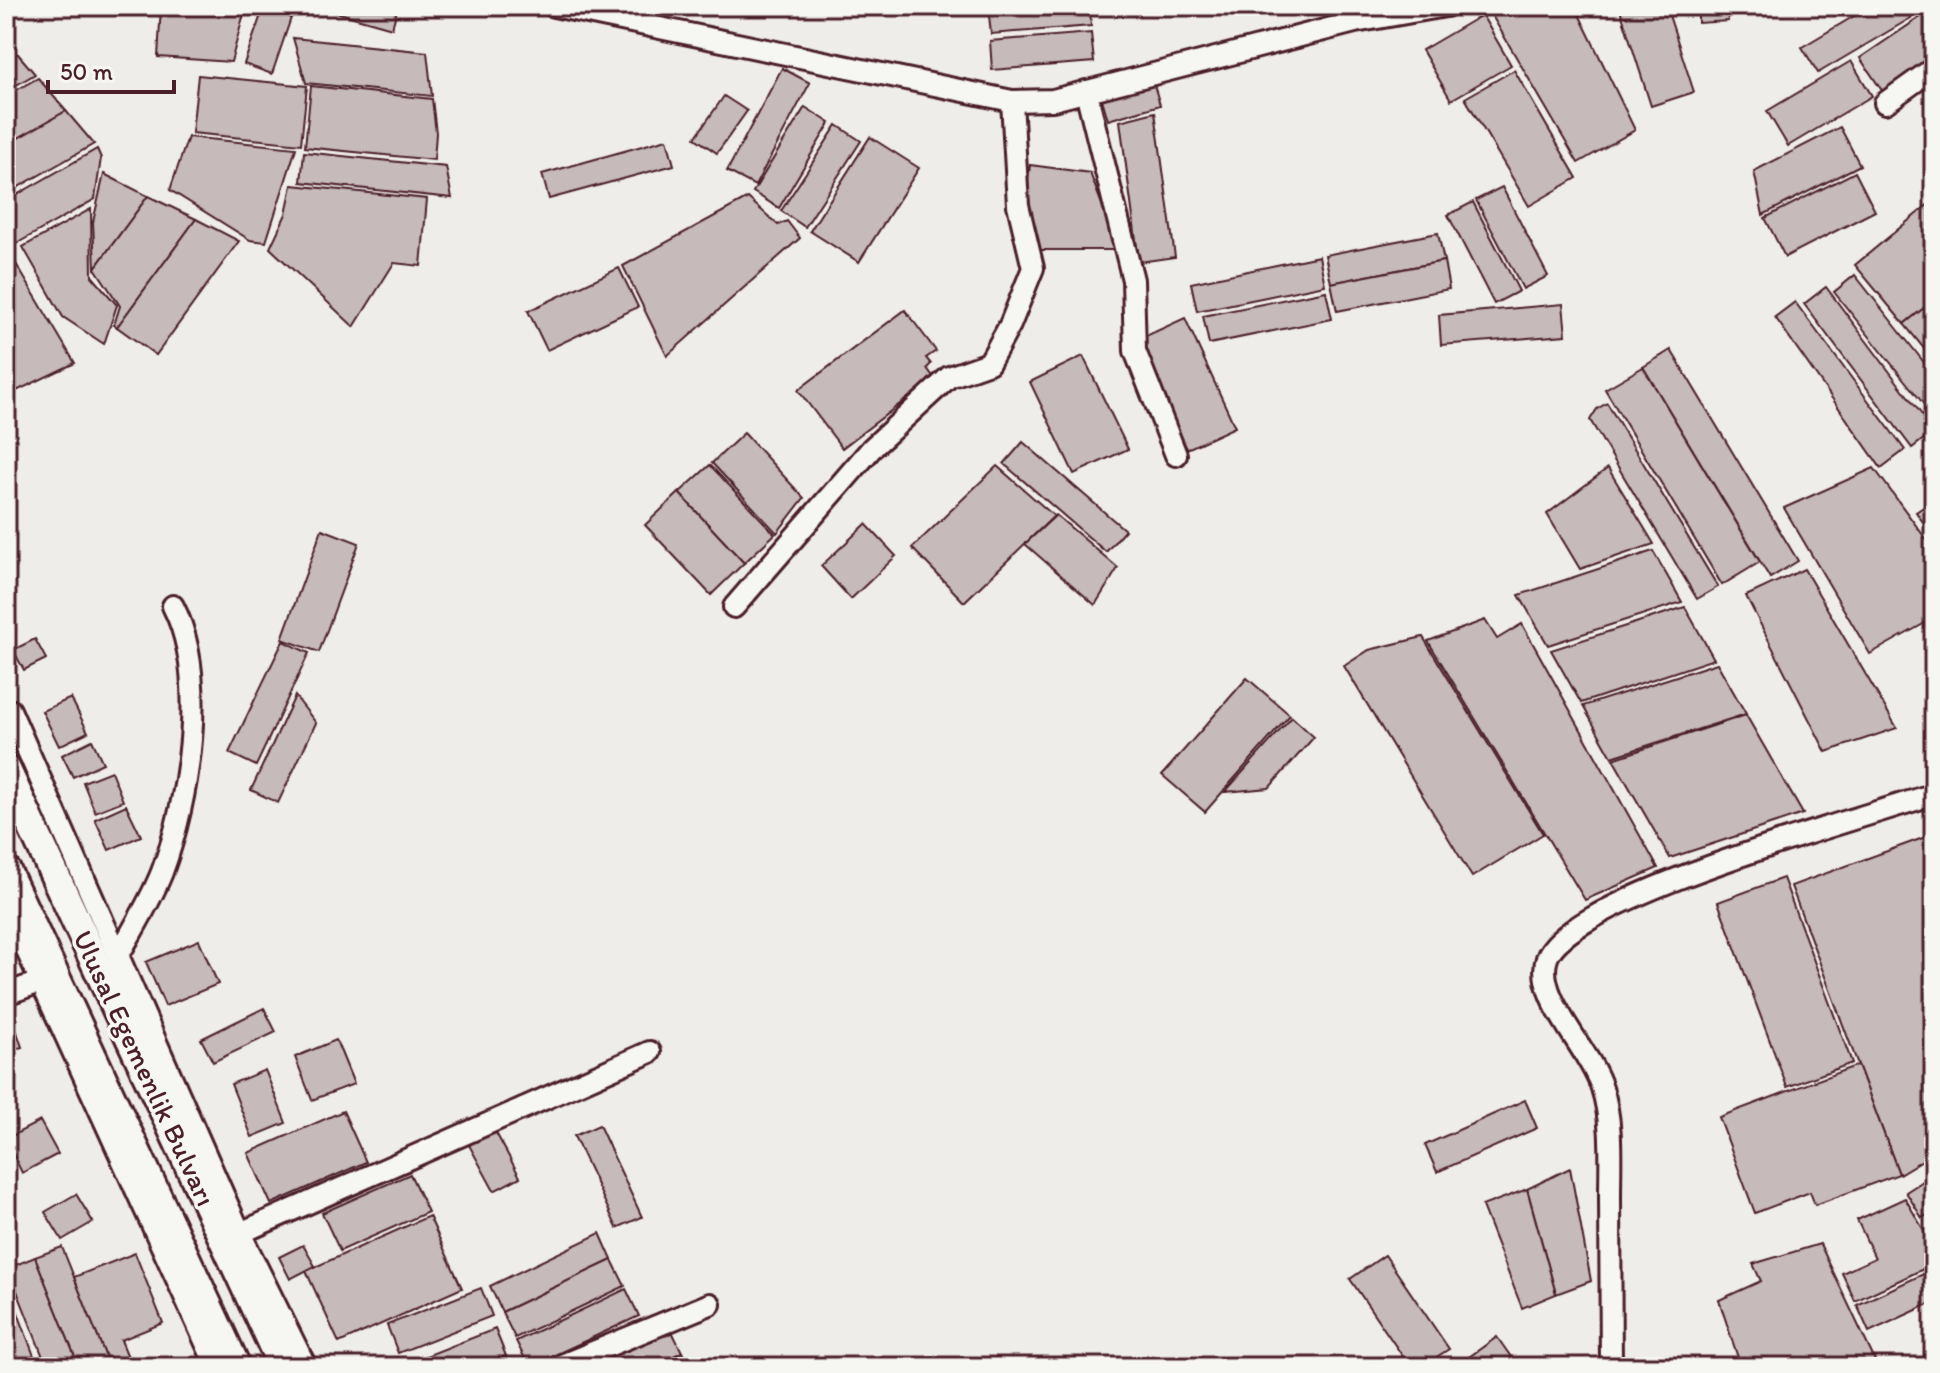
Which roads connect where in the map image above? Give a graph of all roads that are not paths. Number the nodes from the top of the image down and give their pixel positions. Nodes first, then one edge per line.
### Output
1 (554, 6) edge
2 (1446, 6) edge
3 (1934, 68) edge
4 (1086, 91) junction
5 (1012, 101) junction
6 (1885, 103) dead end
7 (1176, 455) dead end
8 (173, 606) dead end
9 (734, 607) dead end
10 (10, 710) dead end
11 (6, 770) edge
12 (1934, 794) edge
13 (6, 871) edge
14 (6, 905) edge
15 (119, 954) junction
16 (48, 979) junction
17 (6, 994) edge
18 (650, 1052) dead end
19 (233, 1237) junction
20 (710, 1304) dead end
21 (217, 1367) edge
22 (236, 1367) edge
23 (283, 1367) edge
24 (306, 1367) edge
25 (557, 1367) edge
26 (1611, 1367) edge

1 - 5 street
2 - 4 street
3 - 6 street
4 - 5 street
4 - 7 street
5 - 9 street
8 - 15 street
10 - 15 street
11 - 19 highway, Ulusal Egemenlik Bulvarı
12 - 26 street
13 - 16 highway, Ulusal Egemenlik Bulvarı
14 - 16 street
15 - 19 street
16 - 17 street
16 - 21 street
16 - 22 highway, Ulusal Egemenlik Bulvarı
18 - 19 street
19 - 23 highway, Ulusal Egemenlik Bulvarı
19 - 24 street
20 - 25 street

